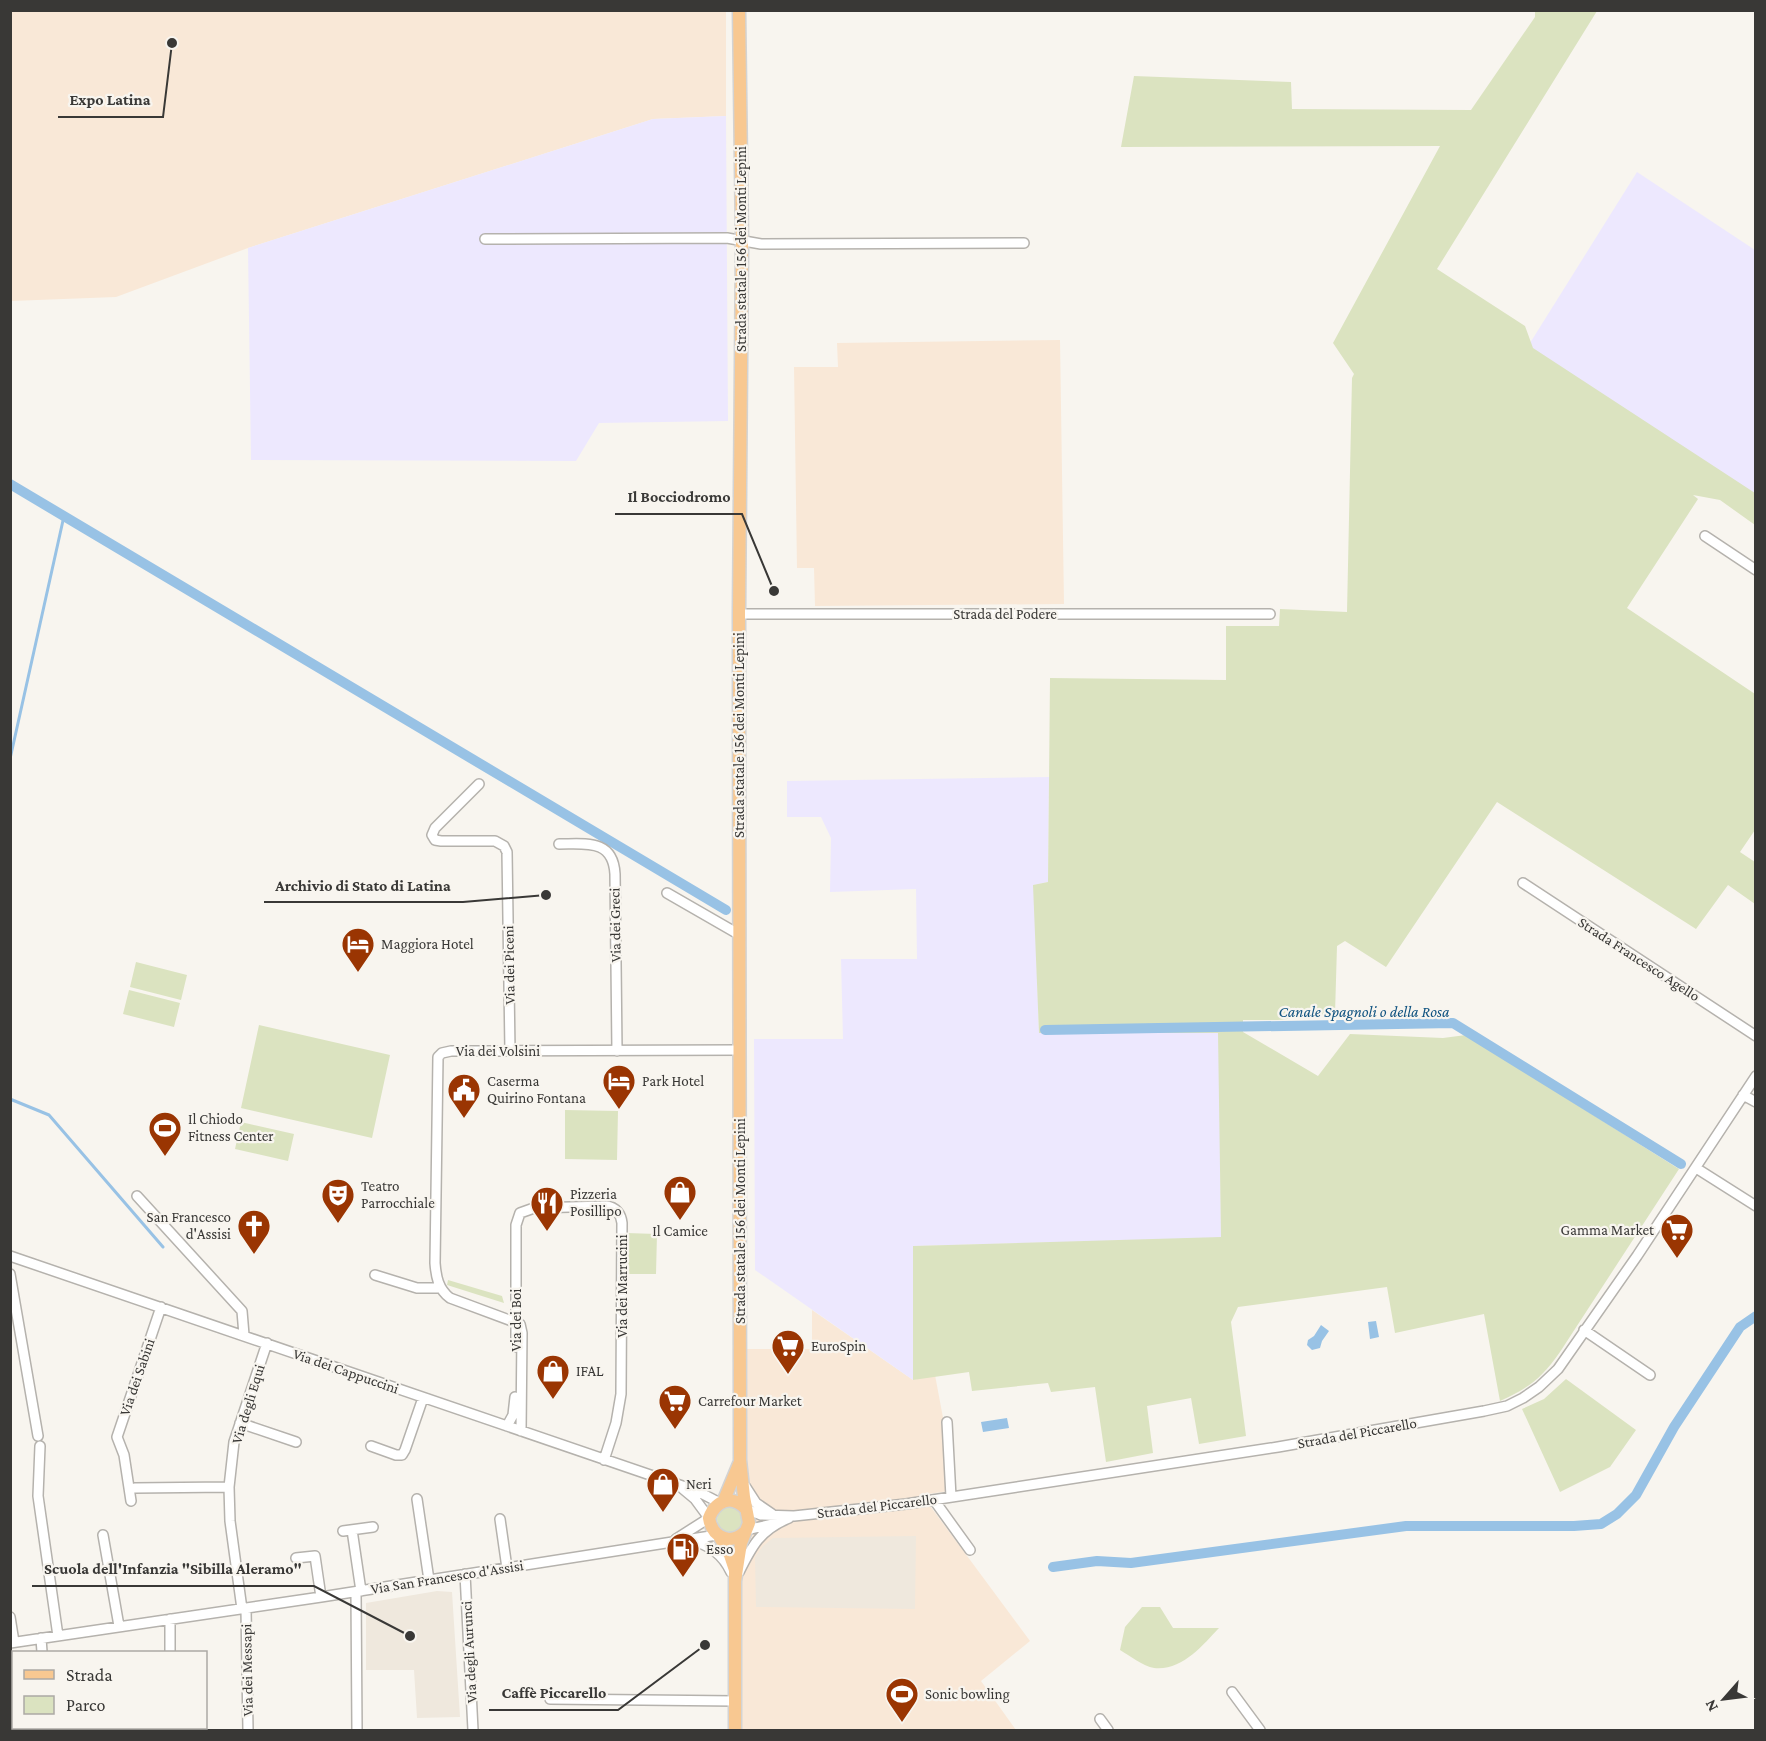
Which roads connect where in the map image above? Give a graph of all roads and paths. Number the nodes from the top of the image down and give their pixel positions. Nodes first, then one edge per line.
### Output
1 (739, 10) edge
2 (485, 239) dead end
3 (742, 242) junction
4 (1024, 243) dead end
5 (1705, 536) dead end
6 (1755, 570) edge
7 (739, 614) junction
8 (1270, 614) dead end
9 (479, 784) dead end
10 (559, 844) dead end
11 (1522, 883) dead end
12 (667, 893) dead end
13 (740, 935) junction
14 (1755, 1036) edge
15 (740, 1050) junction
16 (510, 1051) junction
17 (617, 1051) junction
18 (1755, 1076) edge
19 (1743, 1095) junction
20 (1755, 1102) edge
21 (1696, 1168) junction
22 (137, 1196) dead end
23 (1755, 1206) edge
24 (520, 1213) joint
25 (10, 1256) edge
26 (10, 1274) edge
27 (375, 1275) dead end
28 (440, 1288) junction
29 (161, 1307) junction
30 (518, 1324) junction
31 (1584, 1329) junction
32 (244, 1335) junction
33 (267, 1343) junction
34 (1650, 1375) dead end
35 (423, 1398) junction
36 (947, 1422) dead end
37 (240, 1424) junction
38 (507, 1426) junction
39 (521, 1431) junction
40 (38, 1436) dead end
41 (296, 1442) dead end
42 (40, 1446) dead end
43 (371, 1446) dead end
44 (604, 1460) junction
45 (740, 1460) junction
46 (742, 1480) junction
47 (229, 1487) junction
48 (681, 1487) junction
49 (135, 1488) dead end
50 (951, 1497) junction
51 (417, 1499) dead end
52 (934, 1500) junction
53 (131, 1501) dead end
54 (722, 1502) junction
55 (746, 1509) junction
56 (709, 1518) junction
57 (500, 1519) dead end
58 (776, 1520) junction
59 (373, 1527) dead end
60 (746, 1531) junction
61 (103, 1535) dead end
62 (718, 1535) junction
63 (687, 1540) junction
64 (669, 1543) junction
65 (970, 1550) dead end
66 (296, 1558) dead end
67 (507, 1568) junction
68 (465, 1574) junction
69 (429, 1580) junction
70 (735, 1581) junction
71 (359, 1591) junction
72 (321, 1597) junction
73 (244, 1609) junction
74 (10, 1617) edge
75 (170, 1619) junction
76 (119, 1626) junction
77 (58, 1636) junction
78 (41, 1638) junction
79 (12, 1642) edge
80 (42, 1651) edge
81 (170, 1651) edge
82 (1232, 1692) dead end
83 (550, 1700) dead end
84 (735, 1701) junction
85 (1100, 1719) dead end
86 (248, 1731) edge
87 (357, 1731) edge
88 (473, 1731) edge
89 (735, 1731) edge
90 (1108, 1731) edge
91 (1260, 1731) edge

1 - 3 main road, Strada statale 156 dei Monti Lepini
2 - 3 street
3 - 4 street
3 - 7 main road, Strada statale 156 dei Monti Lepini
5 - 6 street
7 - 8 street, Strada del Podere
7 - 13 main road, Strada statale 156 dei Monti Lepini
9 - 16 street, Via dei Piceni
10 - 17 street, Via dei Greci
11 - 14 street, Strada Francesco Agello
12 - 13 street
13 - 15 main road, Strada statale 156 dei Monti Lepini
15 - 17 street, Via dei Volsini
15 - 45 main road, Strada statale 156 dei Monti Lepini
16 - 17 street, Via dei Volsini
16 - 28 street, Via dei Volsini
18 - 19 street, Strada del Piccarello
19 - 20 street
19 - 21 street, Strada del Piccarello
21 - 23 street
21 - 31 street, Strada del Piccarello
22 - 32 street
24 - 30 street, Via dei Boi
24 - 44 street, Via dei Marrucini
25 - 29 street, Via dei Cappuccini
26 - 40 street
27 - 28 street
28 - 30 street
29 - 32 street, Via dei Cappuccini
29 - 53 street, Via dei Sabini
30 - 38 street, Via dei Boi
30 - 39 street, Via dei Boi
31 - 34 street
31 - 50 street, Strada del Piccarello
32 - 33 street, Via dei Cappuccini
33 - 35 street, Via dei Cappuccini
33 - 37 street, Via degli Equi
35 - 38 street, Via dei Cappuccini
35 - 43 street
36 - 50 street
37 - 41 street
37 - 47 street, Via degli Equi
38 - 39 street, Via dei Cappuccini
39 - 44 street, Via dei Cappuccini
42 - 77 street
44 - 48 street, Via dei Cappuccini
45 - 46 main road, Strada statale 156 dei Monti Lepini
45 - 54 main road, Strada statale 156 dei Monti Lepini
46 - 55 main road, Strada statale 156 dei Monti Lepini
46 - 58 street
47 - 49 street
47 - 73 street, Via degli Equi
48 - 54 street, Via dei Cappuccini
48 - 56 street, Via dei Cappuccini
50 - 52 street, Strada del Piccarello
51 - 69 street
52 - 58 street, Strada del Piccarello
52 - 65 street
54 - 55 main road
54 - 56 main road, Strada statale 156 dei Monti Lepini
55 - 58 street, Strada del Piccarello
55 - 60 main road, Strada statale 156 dei Monti Lepini
56 - 62 main road
56 - 64 street, Via San Francesco d'Assisi
57 - 67 street
58 - 60 street, Strada del Piccarello
58 - 70 street
59 - 71 street
60 - 62 main road
60 - 70 main road, Strada statale 156 dei Monti Lepini
61 - 76 street
62 - 63 street, Via San Francesco d'Assisi
62 - 70 main road
63 - 64 street, Via San Francesco d'Assisi
63 - 70 street, Via San Francesco d'Assisi
64 - 67 street, Via San Francesco d'Assisi
66 - 72 street
67 - 68 street, Via San Francesco d'Assisi
68 - 69 street, Via San Francesco d'Assisi
68 - 88 street, Via degli Aurunci
69 - 71 street, Via San Francesco d'Assisi
70 - 84 main road
71 - 72 street, Via San Francesco d'Assisi
71 - 87 street
72 - 73 street, Via San Francesco d'Assisi
73 - 75 street, Via San Francesco d'Assisi
73 - 86 street, Via dei Messapi
74 - 79 street
75 - 76 street, Via San Francesco d'Assisi
75 - 81 street
76 - 77 street, Via San Francesco d'Assisi
77 - 78 street, Via San Francesco d'Assisi
78 - 79 street, Via San Francesco d'Assisi
78 - 80 street
82 - 91 street
83 - 84 street
84 - 89 main road
85 - 90 street

